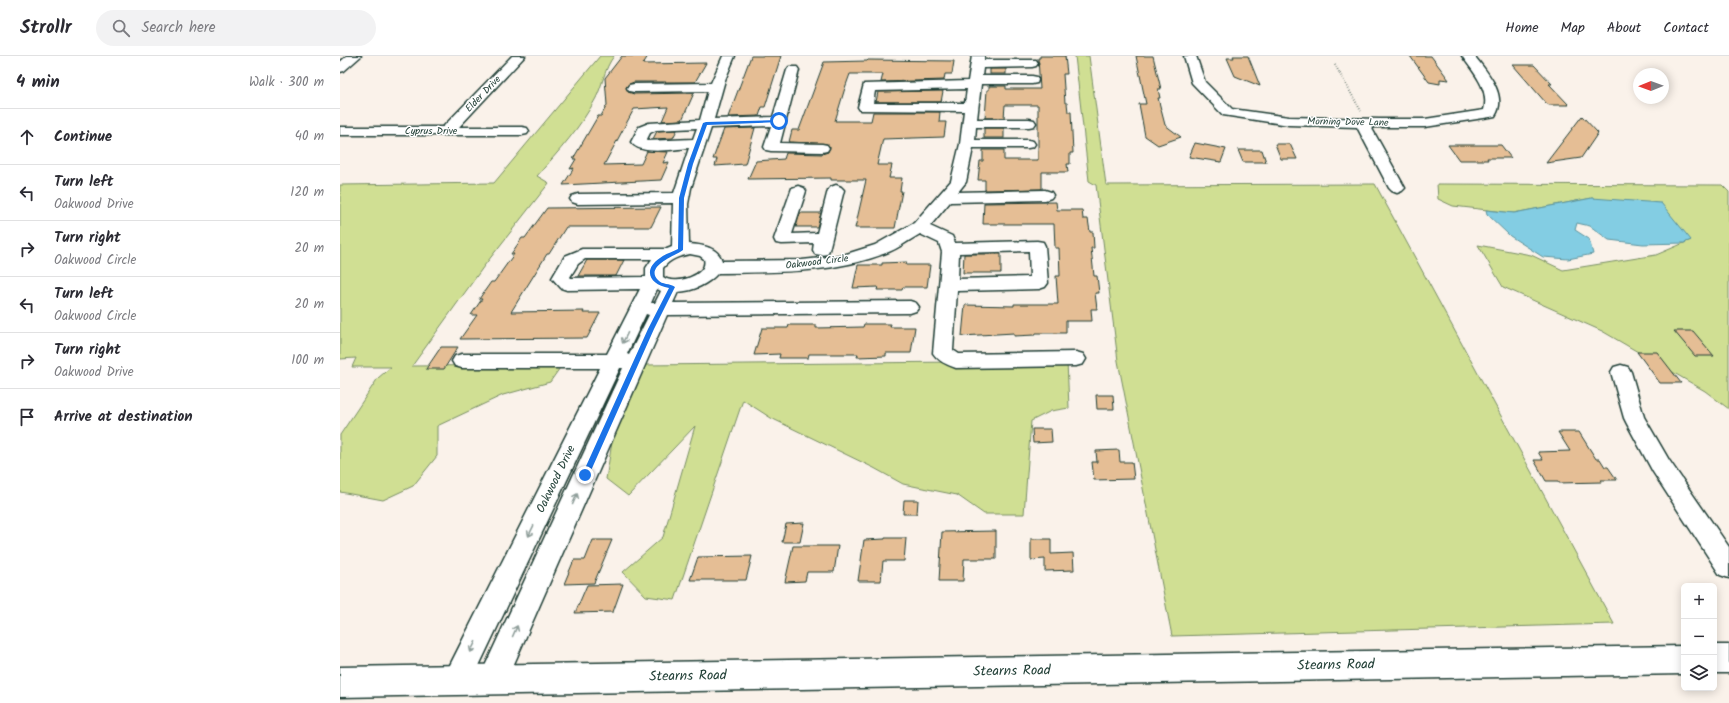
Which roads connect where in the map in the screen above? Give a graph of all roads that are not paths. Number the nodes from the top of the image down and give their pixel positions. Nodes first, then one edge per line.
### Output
1 (355, 56) edge
2 (519, 56) edge
3 (729, 56) edge
4 (1190, 56) edge
5 (1468, 56) edge
6 (1032, 63) dead end
7 (340, 68) edge
8 (793, 70) dead end
9 (977, 71) edge
10 (1032, 80) dead end
11 (715, 87) junction
12 (634, 88) dead end
13 (972, 107) junction
14 (1363, 119) junction
15 (779, 121) junction
16 (706, 123) junction
17 (970, 123) junction
18 (1029, 123) dead end
19 (340, 131) edge
20 (447, 131) junction
21 (522, 131) dead end
22 (698, 143) junction
23 (967, 144) junction
24 (1028, 144) dead end
25 (822, 148) dead end
26 (1397, 188) dead end
27 (798, 190) dead end
28 (836, 190) dead end
29 (1045, 195) dead end
30 (945, 197) junction
31 (681, 198) junction
32 (578, 200) dead end
33 (920, 227) junction
34 (824, 238) junction
35 (949, 248) junction
36 (675, 252) junction
37 (818, 264) junction
38 (713, 267) junction
39 (659, 283) junction
40 (949, 284) junction
41 (910, 307) dead end
42 (662, 309) junction
43 (639, 310) junction
44 (1076, 359) dead end
45 (462, 361) dead end
46 (614, 361) junction
47 (637, 361) junction
48 (1620, 372) dead end
49 (1729, 567) edge
50 (1717, 659) edge
51 (1729, 659) edge
52 (1681, 660) edge
53 (458, 679) junction
54 (494, 679) junction
55 (340, 682) edge

1 - 7 street
2 - 20 street, Elder Drive
3 - 11 street
4 - 14 street, Morning Dove Lane
5 - 14 street, Morning Dove Lane
6 - 9 street
8 - 15 street
9 - 10 street
9 - 13 street, Oakwood Circle
9 - 13 street
11 - 12 street
11 - 16 street
13 - 17 street, Oakwood Circle
14 - 26 street
15 - 16 street
15 - 25 street
16 - 22 street
16 - 22 street
17 - 18 street
17 - 23 street, Oakwood Circle
19 - 20 street, Cyprus Drive
20 - 21 street, Cyprus Drive
22 - 31 street
23 - 24 street
23 - 30 street, Oakwood Circle
27 - 34 street
28 - 34 street
29 - 30 street
30 - 33 street, Oakwood Circle
31 - 32 street
31 - 36 street
33 - 35 street
33 - 37 street, Oakwood Circle
34 - 37 street
35 - 40 street
35 - 40 street
36 - 38 street
36 - 39 street
36 - 39 street
37 - 38 street, Oakwood Circle
38 - 39 street
39 - 42 street, Oakwood Drive
39 - 43 street, Oakwood Drive
40 - 44 street
41 - 42 street
42 - 43 street
42 - 47 street, Oakwood Drive
43 -> 46 street, Oakwood Drive
45 - 46 street
46 - 47 street
46 -> 53 street, Oakwood Drive
54 -> 47 street, Oakwood Drive
48 - 49 street
50 - 51 main road
52 - 54 main road, Stearns Road
53 - 54 main road, Stearns Road
53 - 55 main road, Stearns Road

